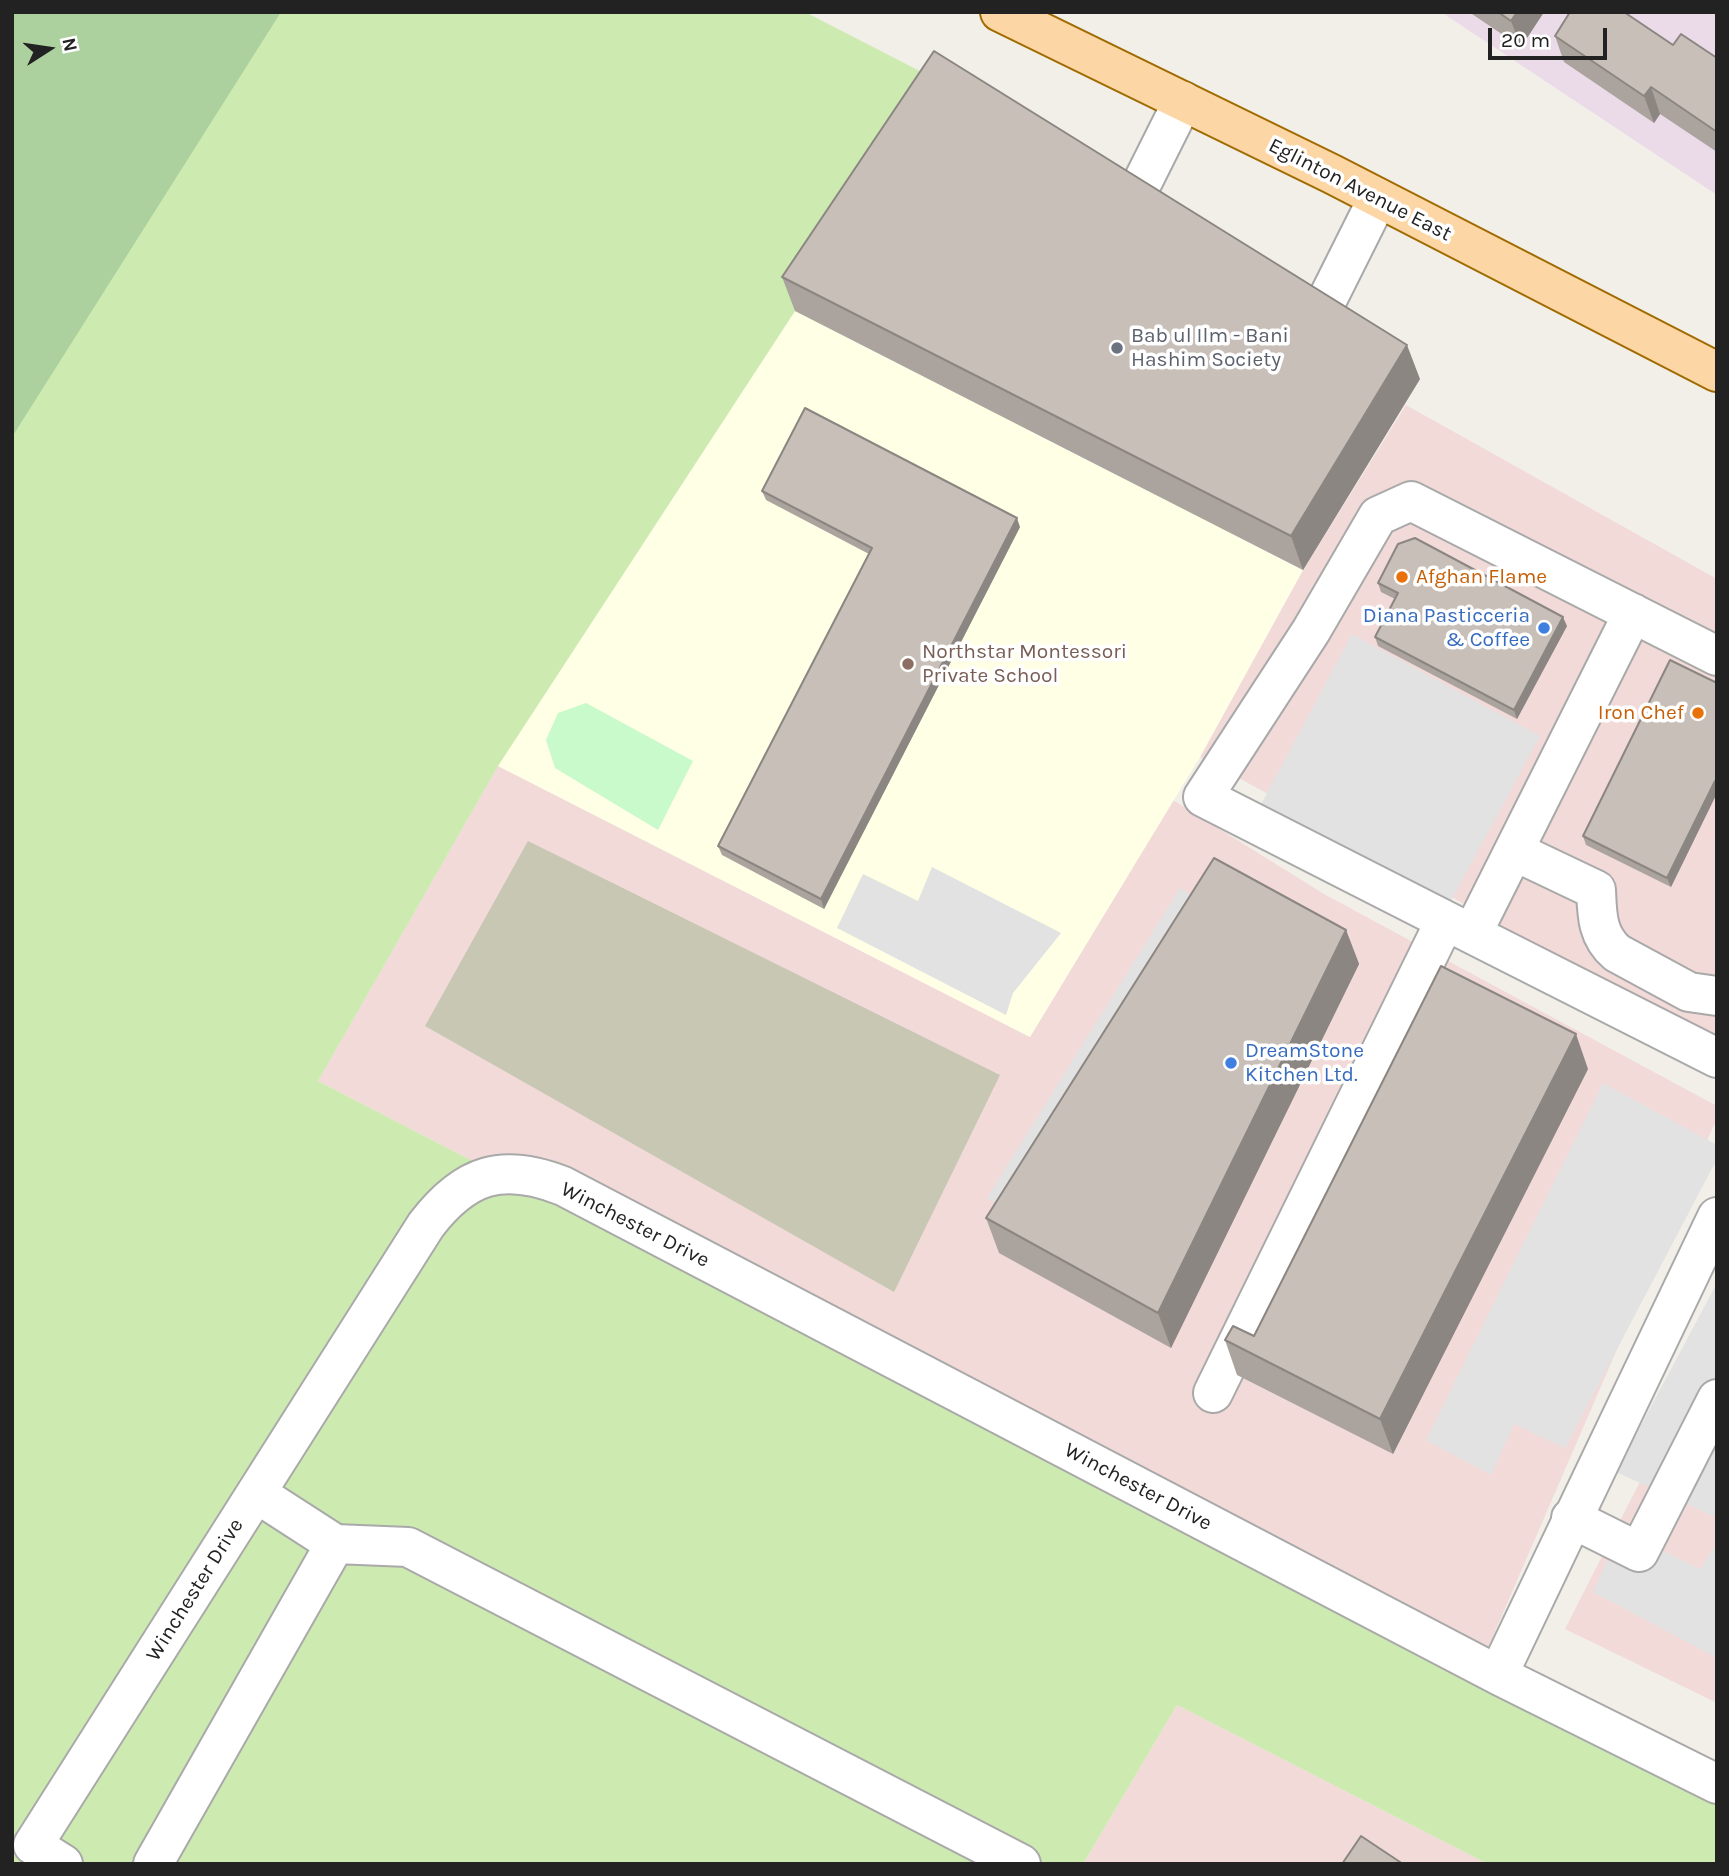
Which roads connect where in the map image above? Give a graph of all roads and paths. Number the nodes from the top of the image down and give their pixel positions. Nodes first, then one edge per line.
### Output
1 (1000, 12) edge
2 (1183, 102) junction
3 (1377, 198) junction
4 (1143, 248) edge
5 (1268, 330) edge
6 (1717, 372) edge
7 (1633, 613) junction
8 (1717, 656) edge
9 (1514, 851) junction
10 (1458, 927) junction
11 (1717, 996) edge
12 (1717, 1058) edge
13 (1717, 1217) edge
14 (1213, 1393) dead end
15 (1717, 1399) edge
16 (256, 1493) junction
17 (1571, 1518) junction
18 (335, 1544) junction
19 (1498, 1675) junction
20 (1717, 1784) edge
21 (48, 1854) edge
22 (153, 1864) edge
23 (1021, 1864) edge

1 - 2 main road, Eglinton Avenue East
2 - 3 main road, Eglinton Avenue East
2 - 4 street
3 - 5 street
3 - 6 main road, Eglinton Avenue East
7 - 8 street
7 - 9 street
7 - 10 street
9 - 10 street
9 - 11 street
10 - 12 street
10 - 14 street
13 - 17 street
15 - 17 street
16 - 18 street
16 - 19 street, Winchester Drive
16 - 21 street, Winchester Drive
17 - 19 street
18 - 22 street
18 - 23 street
19 - 20 street, Winchester Drive

